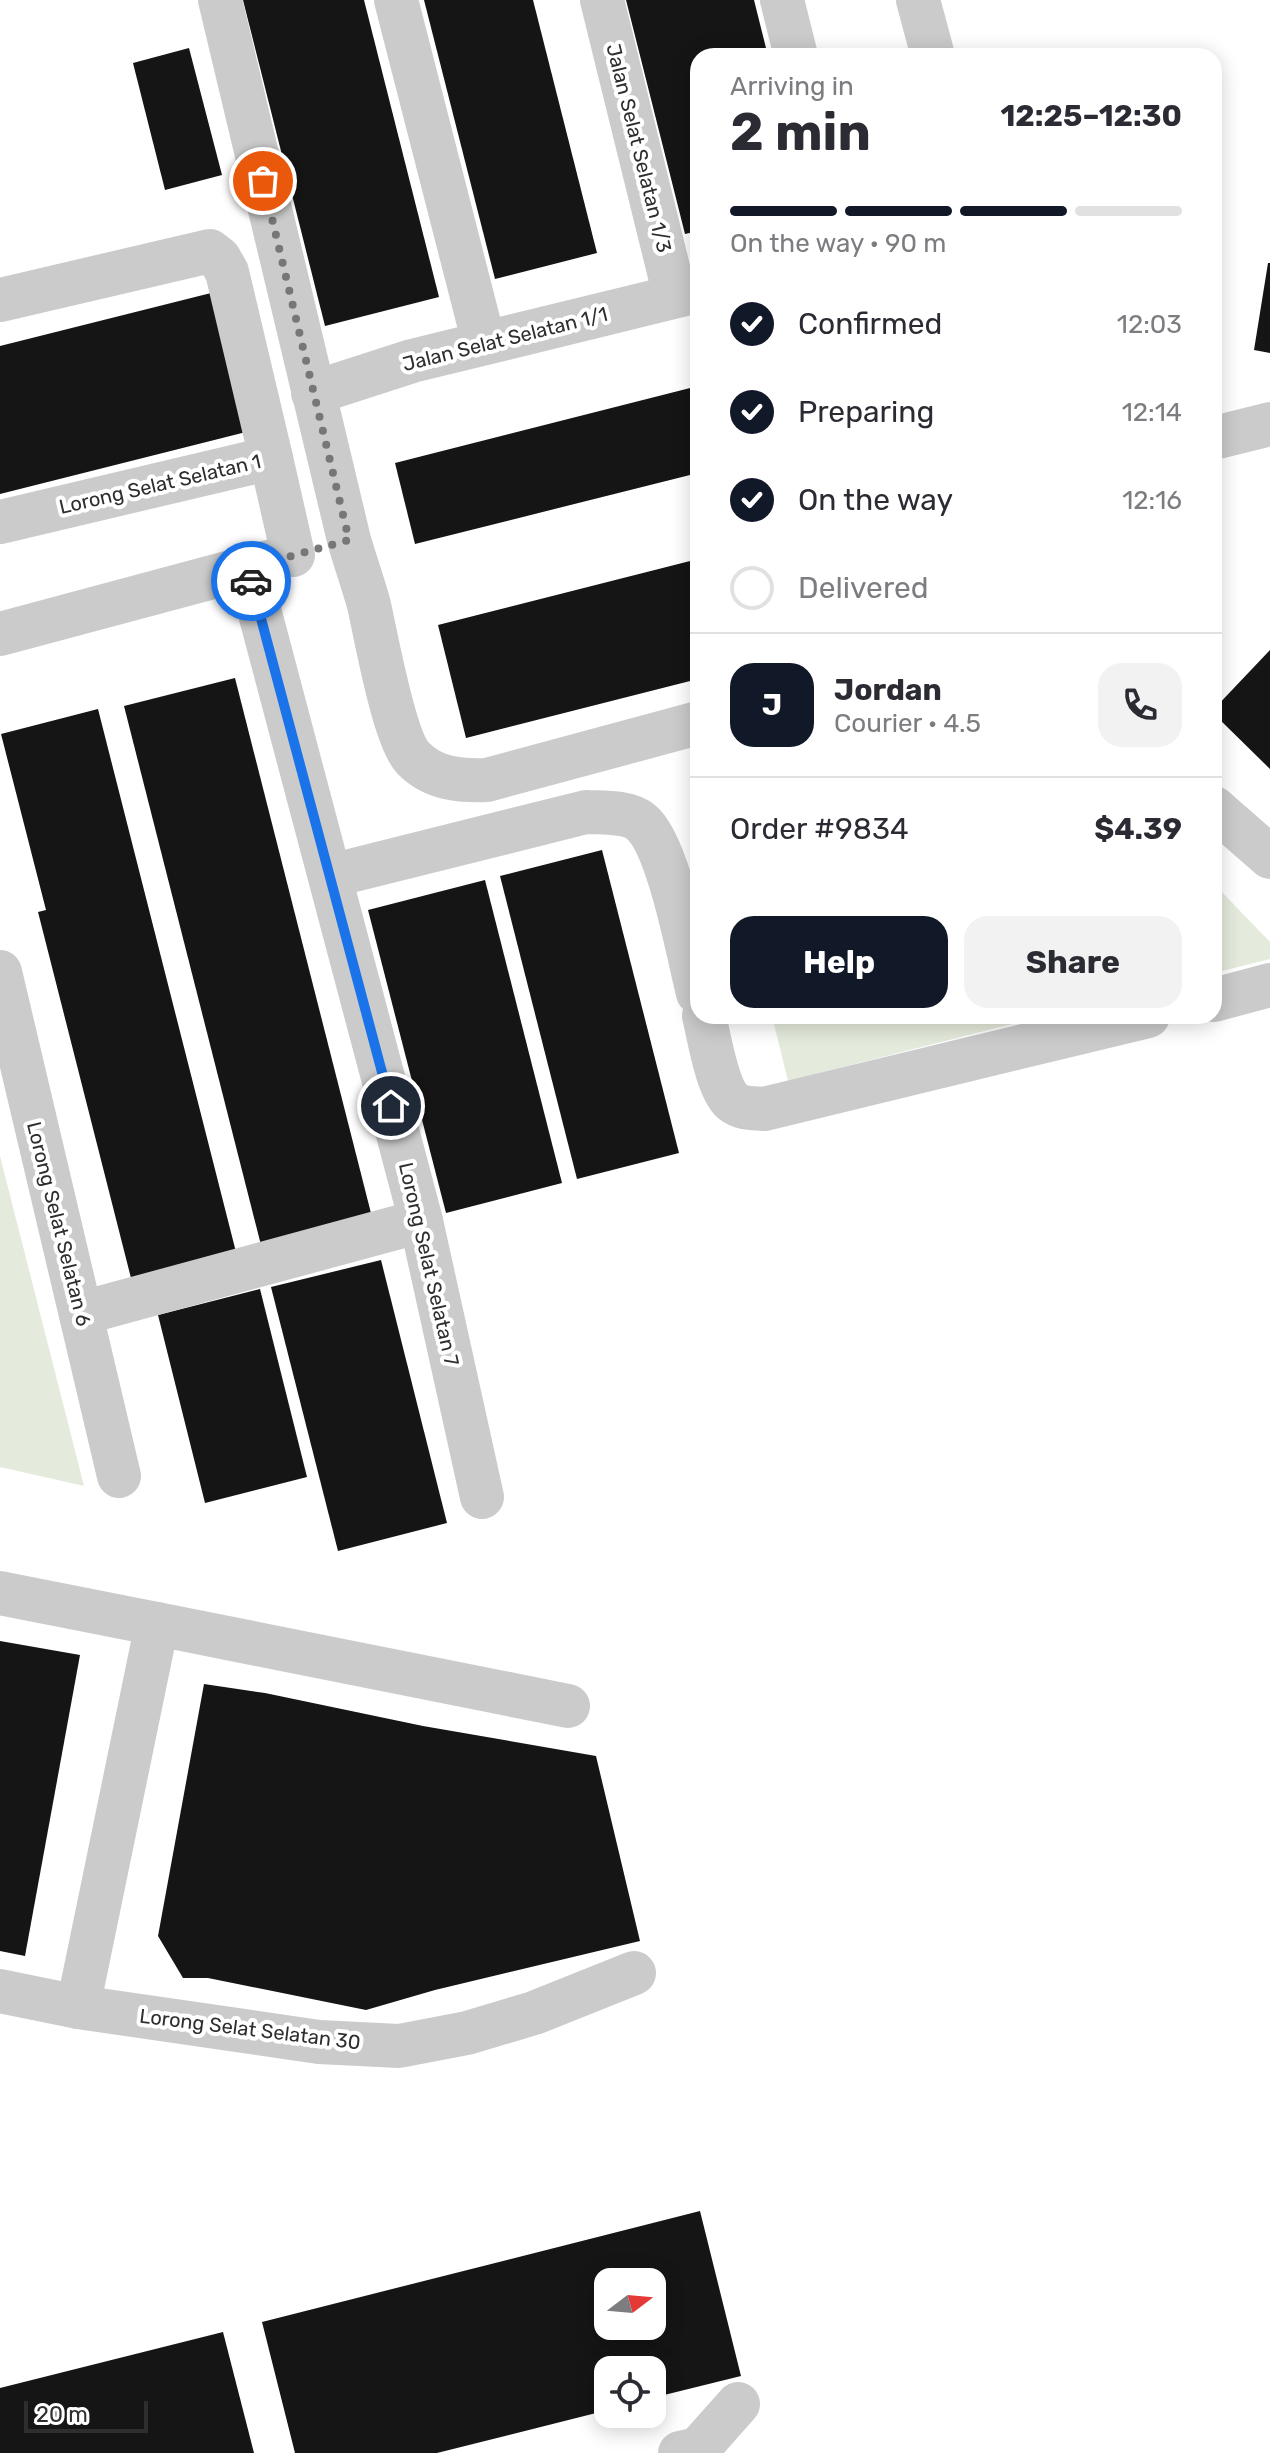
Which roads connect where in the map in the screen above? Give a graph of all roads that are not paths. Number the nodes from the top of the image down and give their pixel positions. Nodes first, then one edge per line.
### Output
1 (220, 0) edge
2 (396, 0) edge
3 (602, 0) edge
4 (782, 0) edge
5 (918, 0) edge
6 (794, 48) edge
7 (931, 48) edge
8 (687, 294) edge
9 (0, 300) edge
10 (484, 343) junction
11 (313, 393) junction
12 (1270, 424) edge
13 (1222, 436) edge
14 (271, 458) junction
15 (0, 522) edge
16 (349, 540) junction
17 (293, 555) junction
18 (248, 568) junction
19 (0, 634) edge
20 (690, 725) edge
21 (1222, 815) edge
22 (1270, 857) edge
23 (330, 876) junction
24 (690, 962) edge
25 (0, 972) edge
26 (1270, 985) edge
27 (1222, 998) edge
28 (706, 1024) edge
29 (1115, 1024) edge
30 (421, 1221) junction
31 (82, 1313) junction
32 (119, 1476) dead end
33 (482, 1497) dead end
34 (0, 1593) edge
35 (157, 1624) junction
36 (568, 1706) dead end
37 (634, 1973) dead end
38 (0, 1991) edge
39 (78, 2007) junction
40 (738, 2404) dead end
41 (680, 2453) edge

1 - 11 street
2 - 10 street
3 - 8 street, Jalan Selat Selatan 1/3
4 - 6 street
5 - 7 street
8 - 10 street, Jalan Selat Selatan 1/1
9 - 14 street
10 - 11 street, Jalan Selat Selatan 1/1
11 - 16 street
12 - 13 street
14 - 15 street, Lorong Selat Selatan 1
14 - 17 street, Lorong Selat Selatan 1
16 - 17 street
16 - 20 street
17 - 18 street
18 - 19 street
18 - 23 street, Lorong Selat Selatan 7
21 - 22 street
23 - 24 street
23 - 30 street, Lorong Selat Selatan 7
25 - 31 street, Lorong Selat Selatan 6
26 - 27 street
28 - 29 street
30 - 31 street
30 - 33 street, Lorong Selat Selatan 7
31 - 32 street, Lorong Selat Selatan 6
34 - 35 street
35 - 36 street
35 - 39 street
37 - 39 street, Lorong Selat Selatan 30
38 - 39 street, Lorong Selat Selatan 30
40 - 41 street

